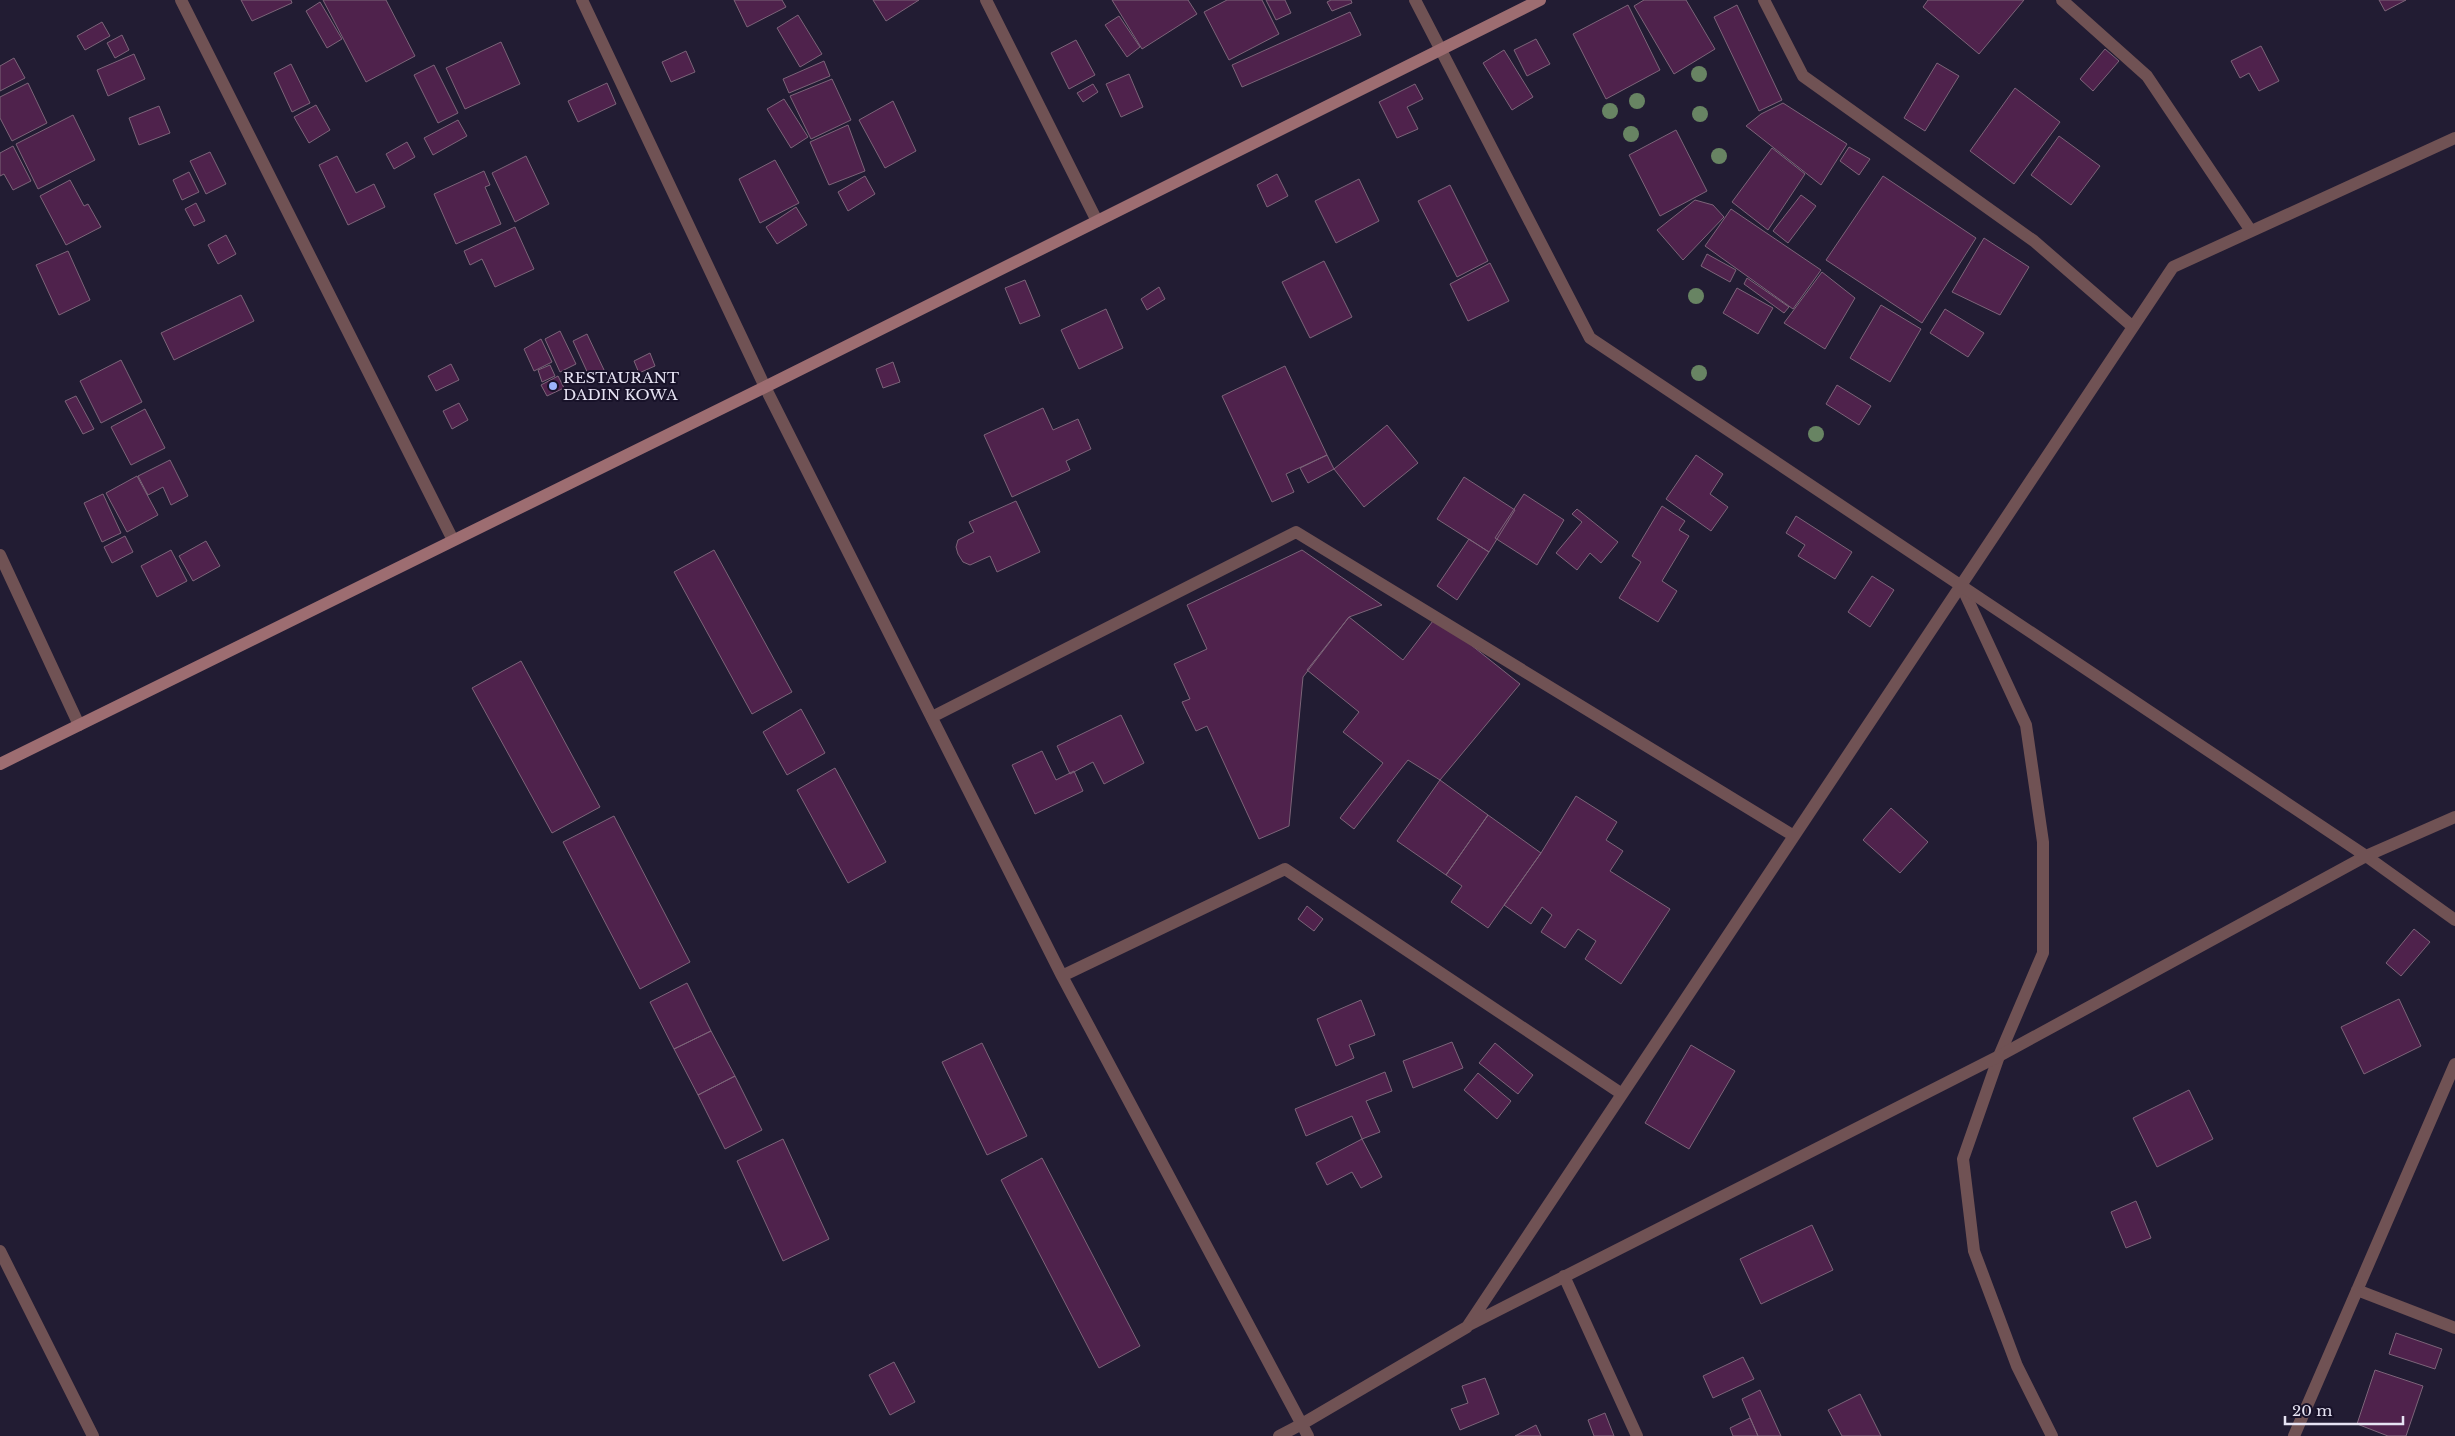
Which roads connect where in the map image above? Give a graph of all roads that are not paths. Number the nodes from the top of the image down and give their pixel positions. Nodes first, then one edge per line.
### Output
1 (181, 0) edge
2 (582, 0) edge
3 (986, 0) edge
4 (1416, 0) edge
5 (1540, 0) edge
6 (1764, 0) edge
7 (2062, 0) edge
8 (1440, 49) junction
9 (2455, 138) edge
10 (1097, 221) junction
11 (2251, 231) junction
12 (2133, 327) junction
13 (765, 387) junction
14 (453, 540) junction
15 (0, 555) edge
16 (1961, 585) junction
17 (932, 717) junction
18 (79, 724) junction
19 (0, 764) edge
20 (2455, 817) edge
21 (1794, 836) junction
22 (2366, 856) junction
23 (2455, 920) edge
24 (1062, 976) junction
25 (1999, 1056) junction
26 (2455, 1064) edge
27 (1622, 1094) junction
28 (0, 1251) edge
29 (1564, 1276) junction
30 (2357, 1290) junction
31 (1467, 1327) junction
32 (2455, 1328) edge
33 (1305, 1430) edge
34 (93, 1436) edge
35 (1279, 1436) edge
36 (1637, 1436) edge
37 (2052, 1436) edge
38 (2294, 1436) edge

1 - 14 street
2 - 13 street
3 - 10 street
4 - 8 street
5 - 8 street
6 - 12 street
7 - 11 street
8 - 10 street
8 - 16 street
9 - 11 street
10 - 13 street
11 - 12 street
12 - 16 street
13 - 14 street
13 - 17 street
14 - 18 street
15 - 18 street
16 - 21 street
16 - 22 street
16 - 25 street
17 - 21 street
17 - 24 street
18 - 19 street
20 - 22 street
21 - 27 street
22 - 23 street
22 - 25 street
24 - 27 street
24 - 33 street
25 - 29 street
25 - 37 street
26 - 30 street
27 - 31 street
28 - 34 street
29 - 31 street
29 - 36 street
30 - 32 street
30 - 38 street
31 - 33 street
33 - 35 street

